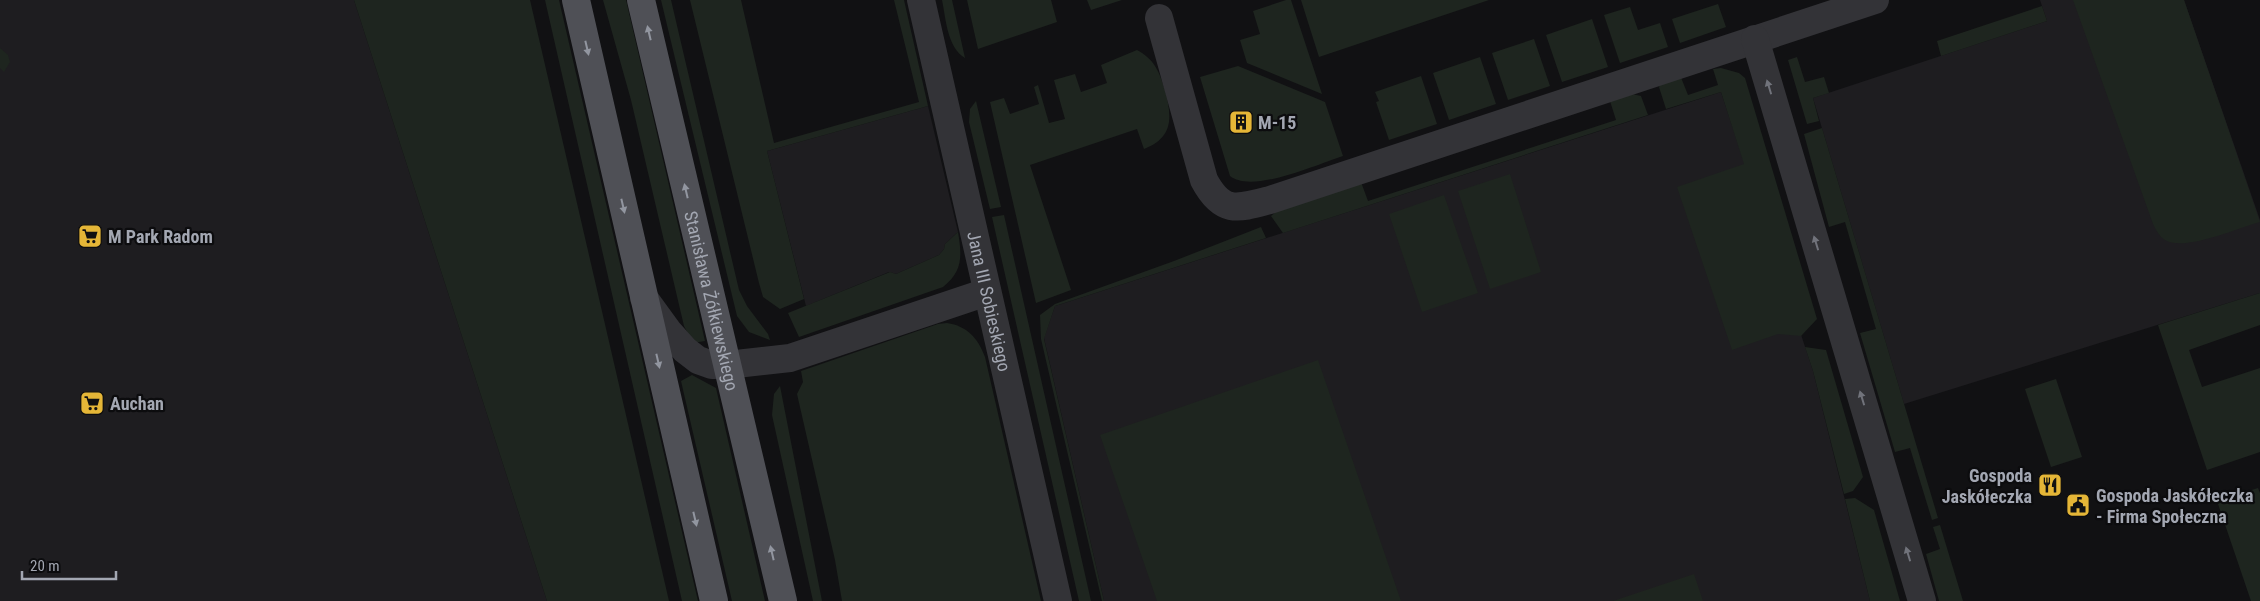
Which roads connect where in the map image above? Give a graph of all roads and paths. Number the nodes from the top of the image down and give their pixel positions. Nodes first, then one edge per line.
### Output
1 (576, 0) edge
2 (641, 0) edge
3 (921, 0) edge
4 (1875, 0) edge
5 (1158, 18) dead end
6 (1755, 39) junction
7 (987, 292) junction
8 (643, 296) junction
9 (727, 365) junction
10 (714, 601) edge
11 (782, 601) edge
12 (1058, 601) edge
13 (1922, 601) edge

1 -> 8 main road
9 -> 2 main road, Stanisława Żółkiewskiego
3 - 7 street, Jana III Sobieskiego
4 - 6 street
5 - 6 street
13 -> 6 street
7 - 9 street
7 - 12 street, Jana III Sobieskiego
8 - 9 street
8 -> 10 main road
11 -> 9 main road, Stanisława Żółkiewskiego

